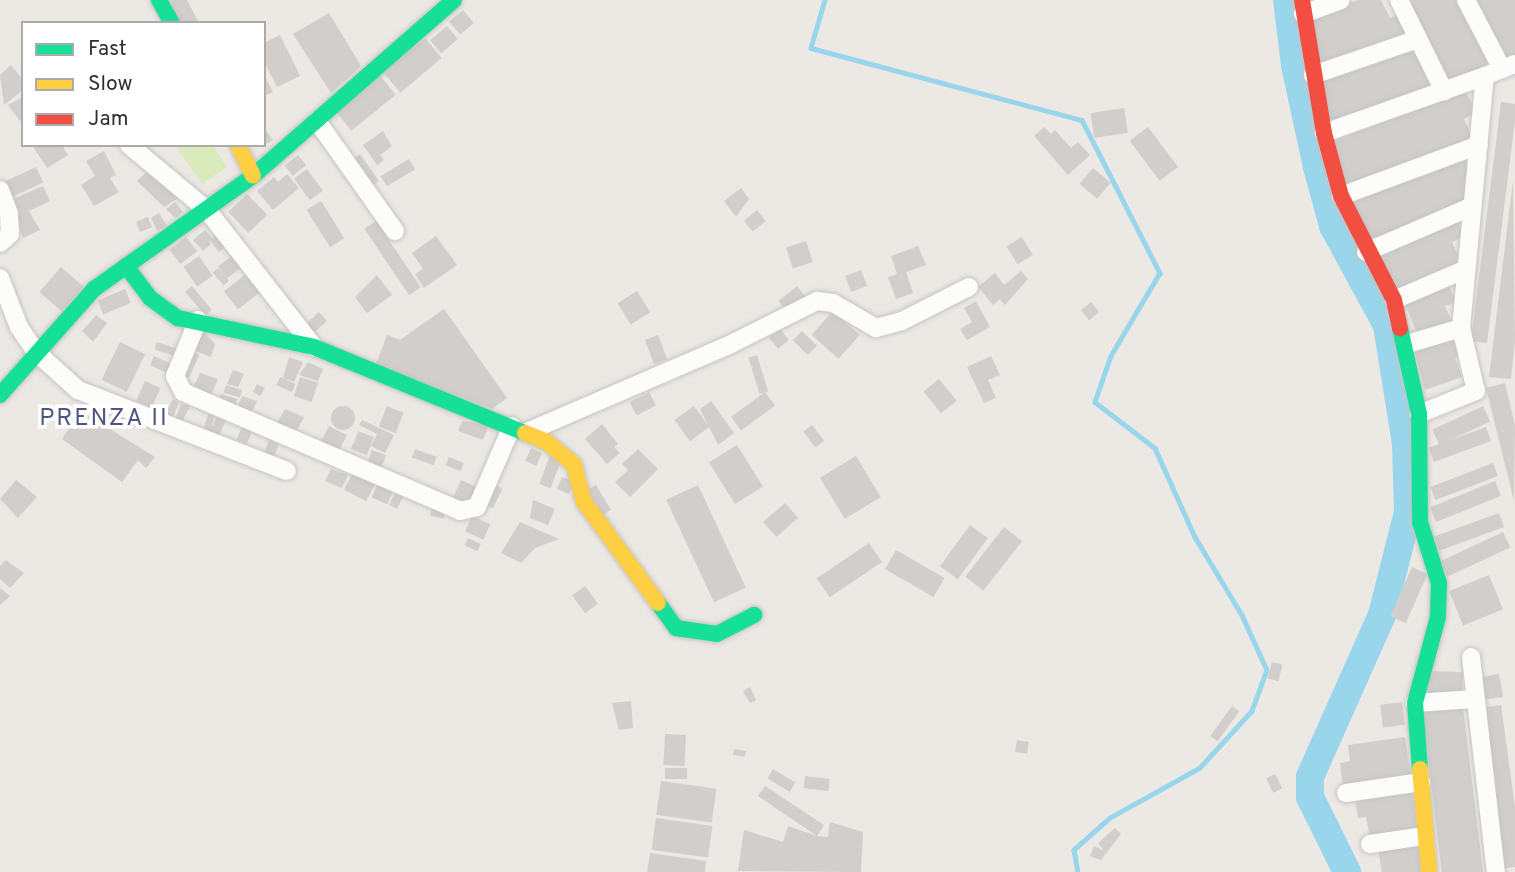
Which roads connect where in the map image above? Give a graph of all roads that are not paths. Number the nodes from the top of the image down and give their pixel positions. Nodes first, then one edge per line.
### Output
1 (159, 0) edge
2 (454, 0) edge
3 (1341, 0) edge
4 (1399, 0) edge
5 (1466, 0) edge
6 (1303, 7) edge
7 (171, 21) edge
8 (1418, 39) junction
9 (1501, 70) edge
10 (1313, 75) junction
11 (1444, 91) junction
12 (317, 121) junction
13 (1324, 133) junction
14 (1479, 145) junction
15 (131, 147) edge
16 (239, 147) edge
17 (253, 176) junction
18 (0, 190) edge
19 (1341, 196) junction
20 (1473, 206) junction
21 (207, 210) junction
22 (395, 231) dead end
23 (0, 243) edge
24 (1366, 252) junction
25 (125, 266) junction
26 (1466, 269) junction
27 (0, 278) edge
28 (970, 287) dead end
29 (1394, 300) junction
30 (198, 320) junction
31 (1461, 328) junction
32 (1407, 344) junction
33 (314, 347) junction
34 (36, 352) junction
35 (0, 395) edge
36 (1419, 414) junction
37 (520, 429) junction
38 (287, 471) dead end
39 (754, 615) dead end
40 (1471, 657) dead end
41 (1474, 699) junction
42 (1415, 703) junction
43 (1421, 782) junction
44 (1346, 793) dead end
45 (1424, 836) junction
46 (1370, 844) dead end
47 (1429, 872) edge
48 (1496, 872) edge

1 - 7 street
2 - 12 street
3 - 6 street
4 - 8 street
5 - 9 street
6 - 10 street
8 - 10 street
8 - 11 street
9 - 11 street
9 - 14 street
10 - 13 street
11 - 13 street
12 - 17 street
12 - 22 street
13 - 19 street
14 - 19 street
14 - 20 street
15 - 21 street
16 - 17 street
17 - 21 street
18 - 23 street
19 - 24 street
20 - 24 street
20 - 26 street
21 - 25 street
21 - 33 street
24 - 29 street
25 - 30 street
25 - 34 street
26 - 29 street
26 - 31 street
27 - 34 street
28 - 37 street
29 - 32 street
30 - 33 street
30 - 37 street
31 - 32 street
31 - 36 street
32 - 36 street
33 - 37 street
34 - 35 street
34 - 38 street
36 - 42 street
37 - 39 street
40 - 41 street
41 - 42 street
41 - 48 street
42 - 43 street
43 - 44 street
43 - 45 street
45 - 46 street
45 - 47 street

